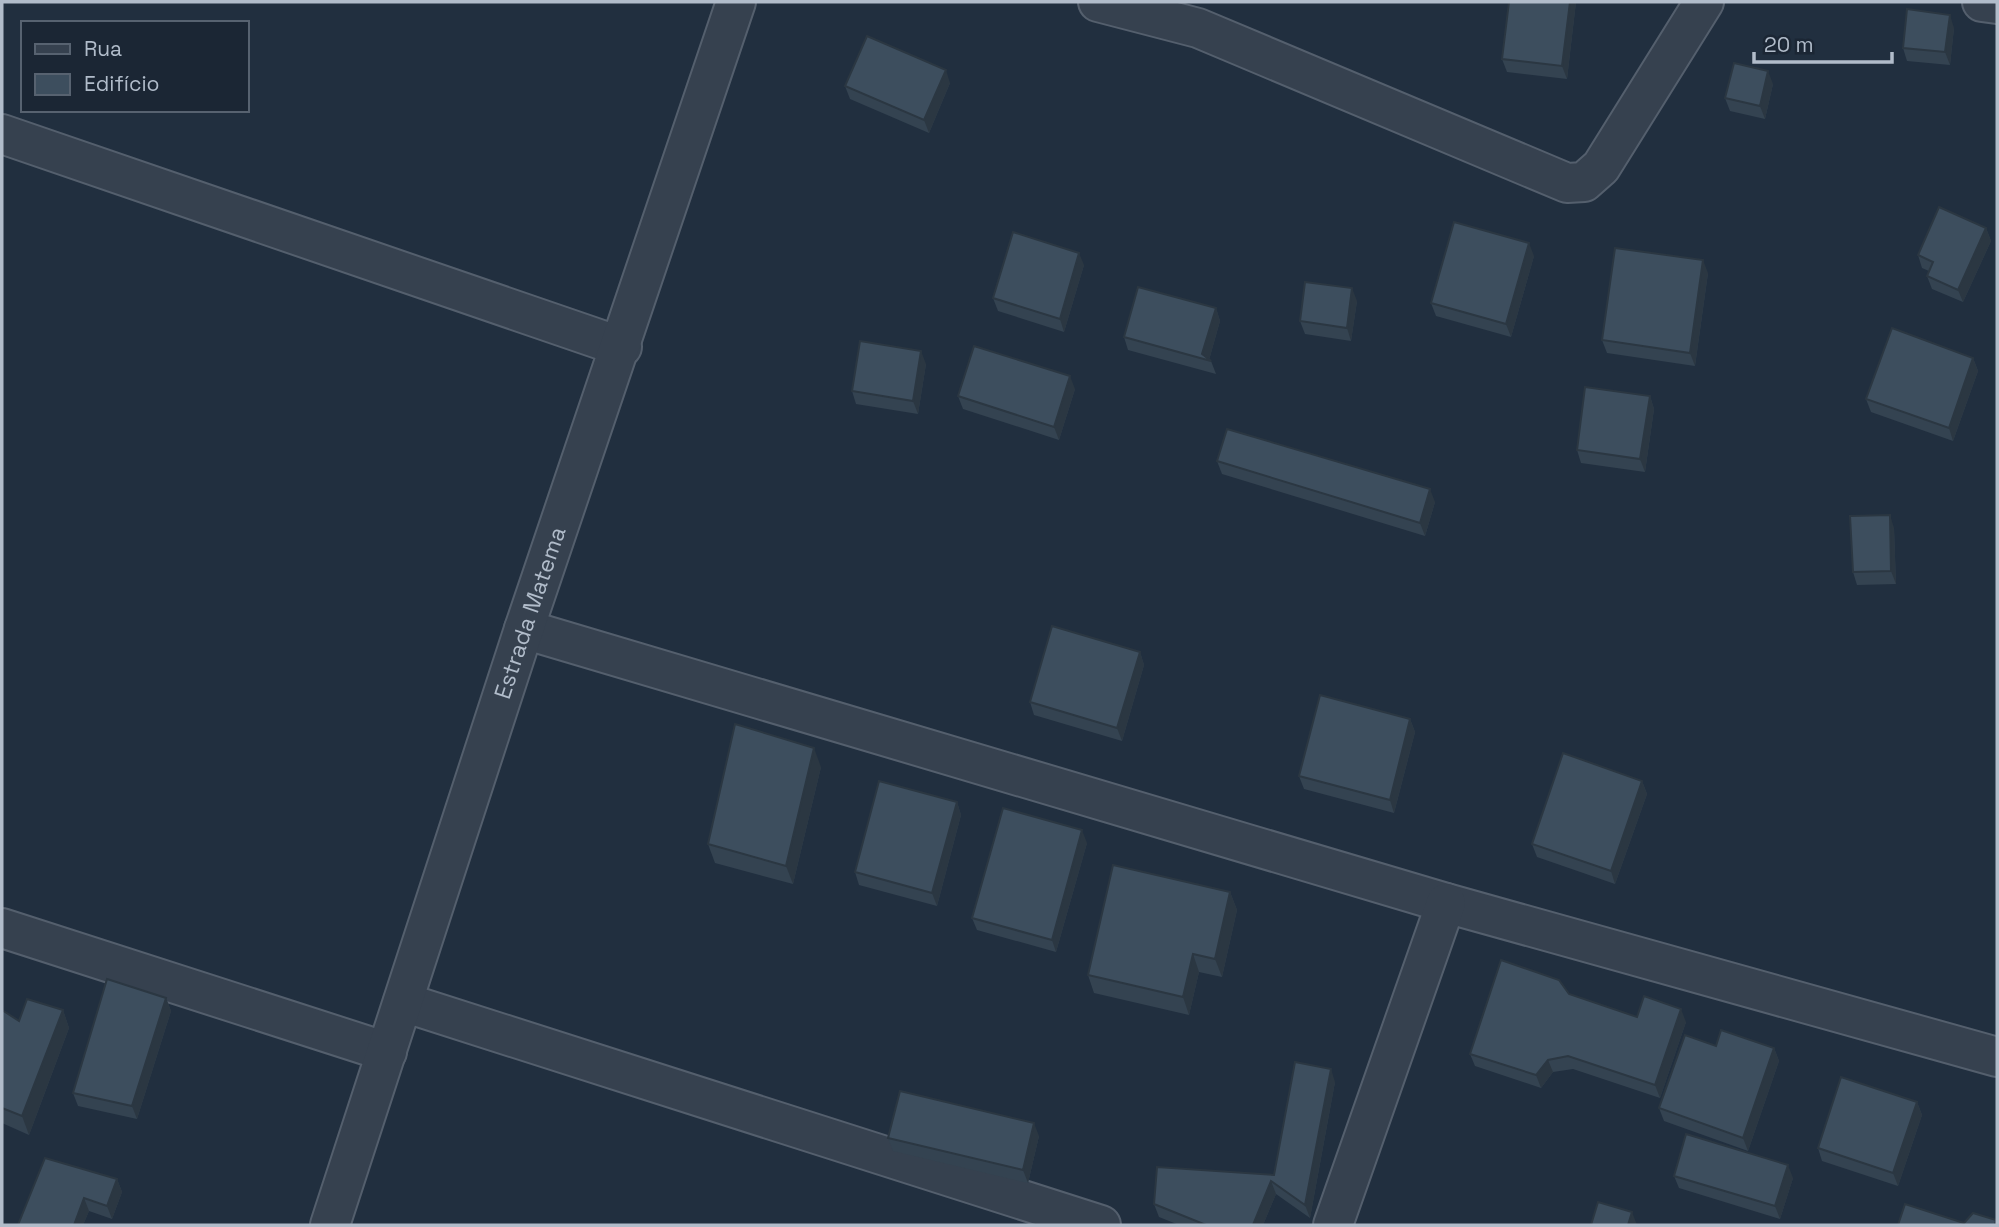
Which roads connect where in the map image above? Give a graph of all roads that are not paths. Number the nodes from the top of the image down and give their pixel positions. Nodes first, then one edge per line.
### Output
1 (736, 2) edge
2 (1098, 2) edge
3 (1704, 2) edge
4 (1982, 2) edge
5 (1997, 4) edge
6 (1205, 15) edge
7 (2, 134) edge
8 (622, 346) junction
9 (524, 629) junction
10 (1446, 903) junction
11 (2, 928) edge
12 (403, 1002) junction
13 (387, 1052) junction
14 (1997, 1057) edge
15 (330, 1225) edge
16 (1101, 1225) edge
17 (1333, 1225) edge

1 - 8 street, Estrada Matema
2 - 6 street
3 - 6 street
4 - 5 street
7 - 8 street
8 - 9 street, Estrada Matema
9 - 10 street
9 - 12 street, Estrada Matema
10 - 14 street
10 - 17 street
11 - 13 street
12 - 13 street, Estrada Matema
12 - 16 street
13 - 15 street, Estrada Matema

